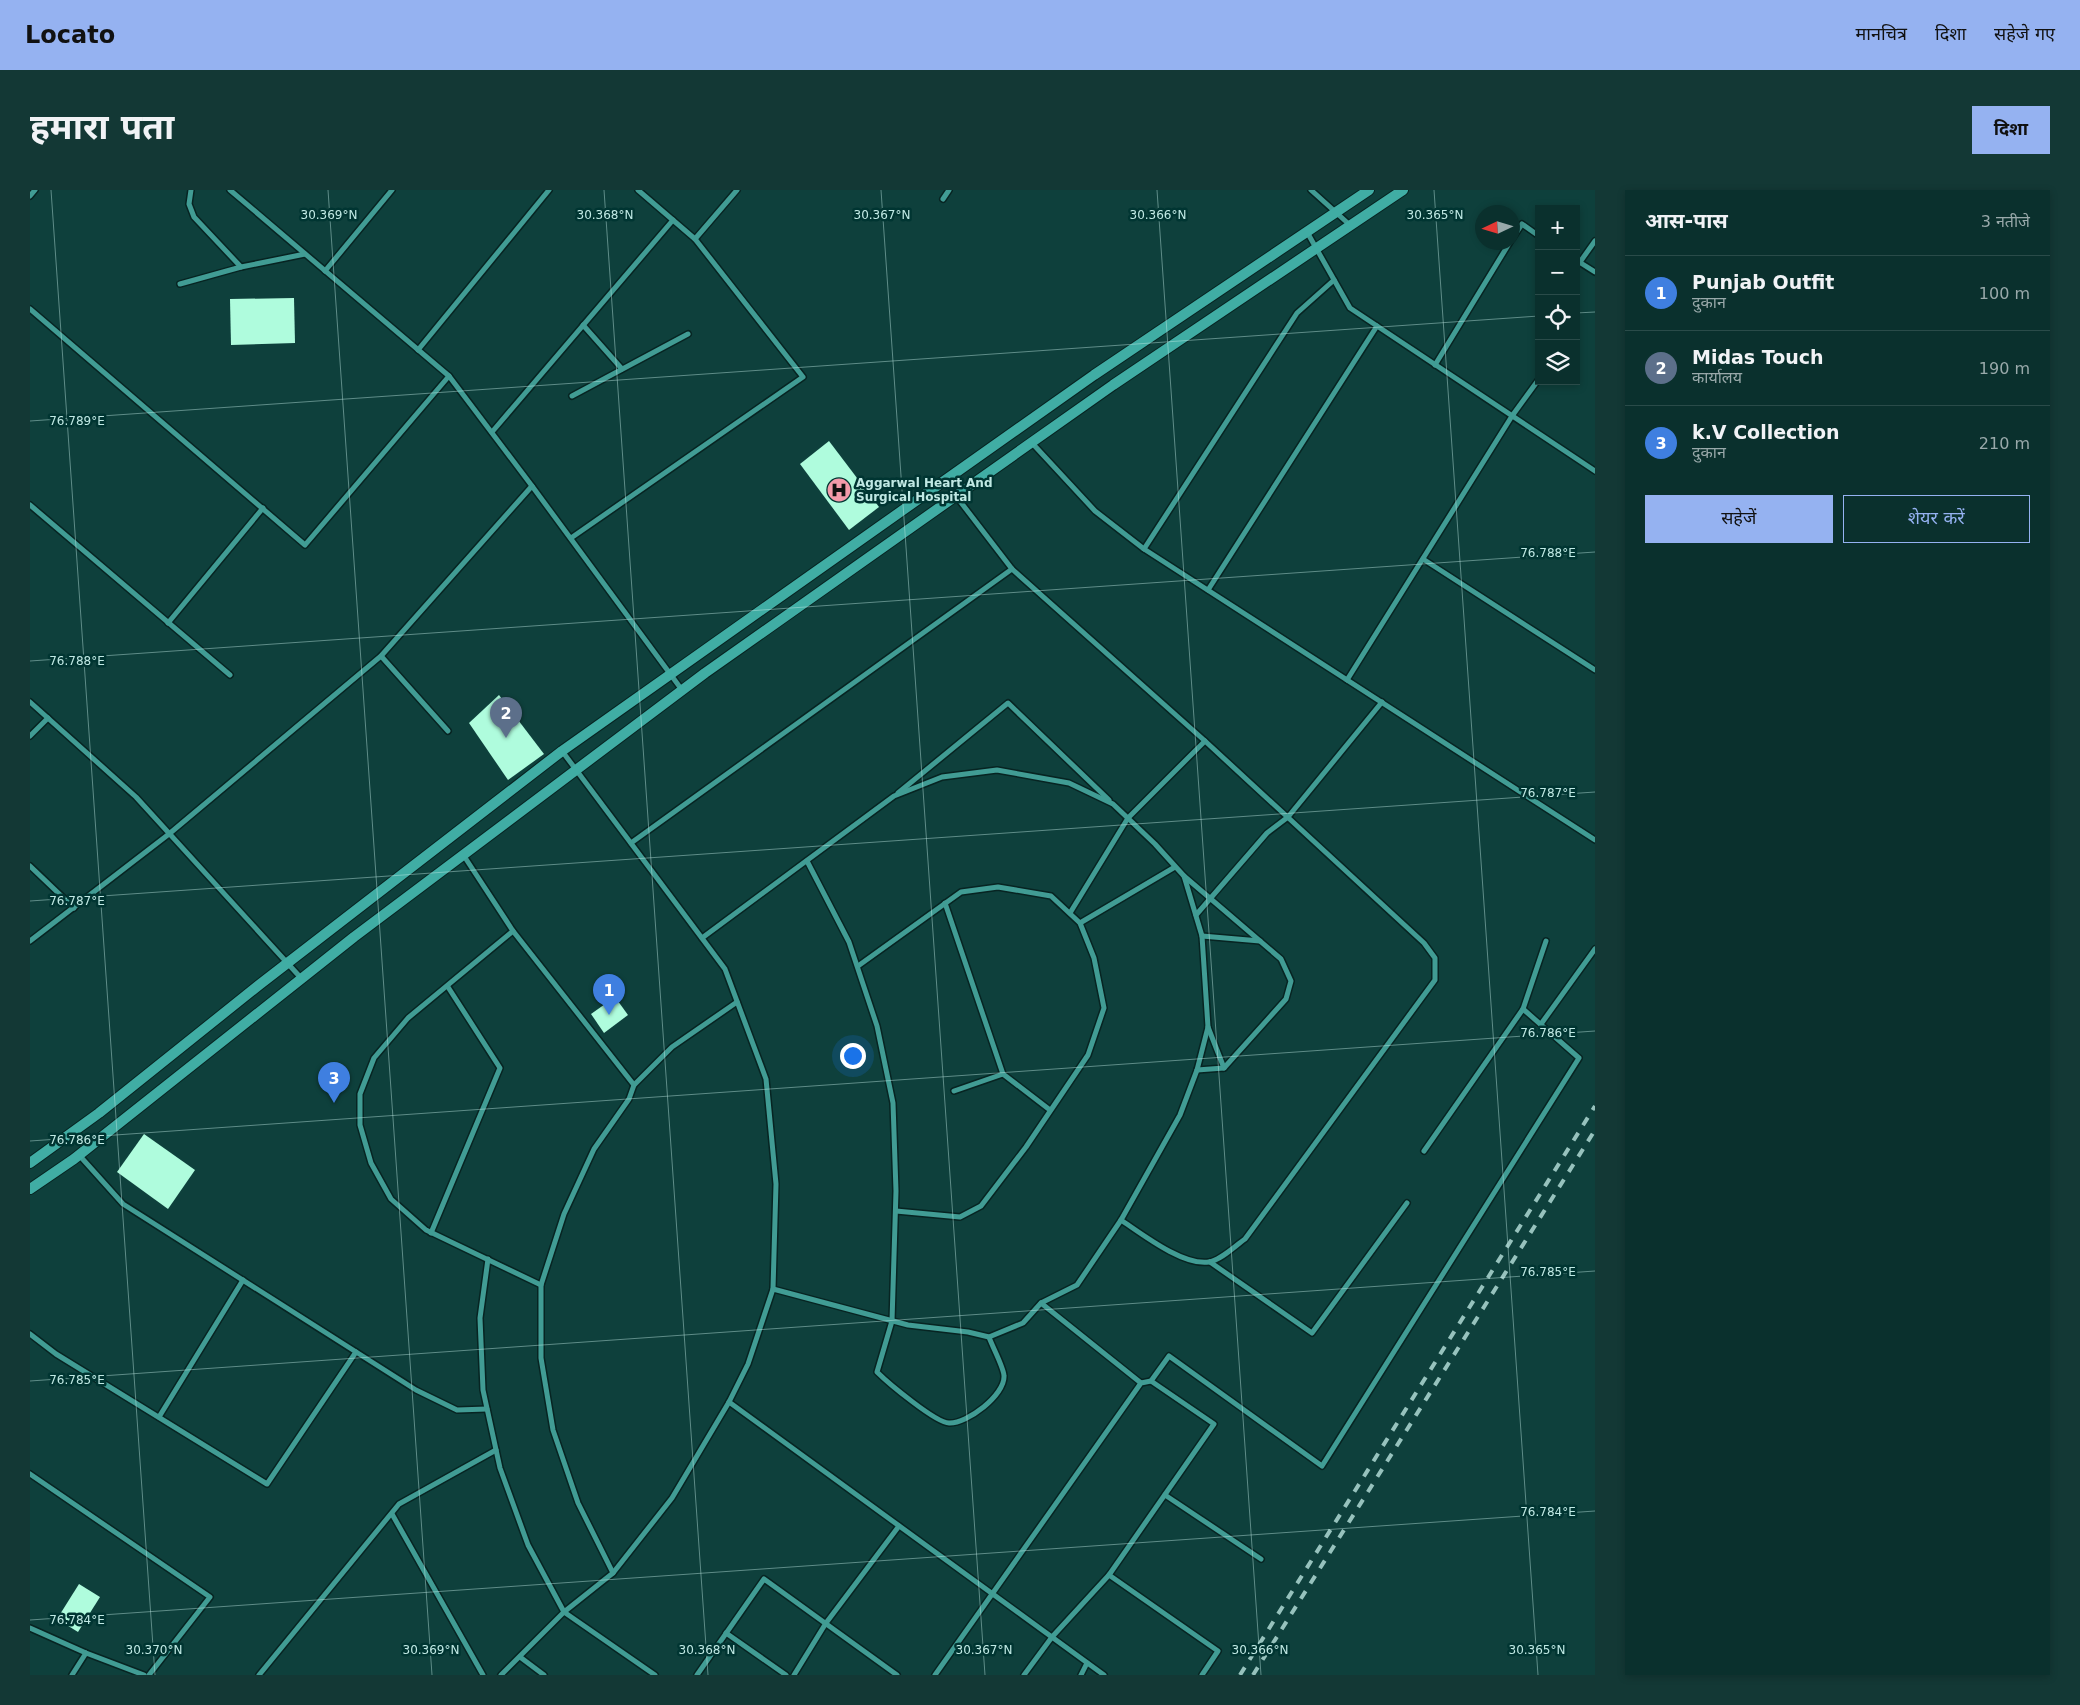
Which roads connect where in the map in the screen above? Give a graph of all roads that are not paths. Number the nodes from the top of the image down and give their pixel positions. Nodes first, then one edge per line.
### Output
1 (35, 190) edge
2 (190, 190) edge
3 (230, 190) edge
4 (392, 190) edge
5 (549, 190) edge
6 (638, 190) edge
7 (737, 190) edge
8 (949, 190) edge
9 (1311, 190) edge
10 (1368, 190) edge
11 (1404, 190) edge
12 (30, 196) edge
13 (943, 199) dead end
14 (1335, 213) junction
15 (673, 220) junction
16 (1350, 226) junction
17 (1520, 227) edge
18 (1307, 232) junction
19 (1535, 233) edge
20 (695, 238) junction
21 (1595, 241) edge
22 (1316, 249) junction
23 (1505, 250) edge
24 (305, 254) junction
25 (1580, 259) edge
26 (1580, 262) edge
27 (242, 267) junction
28 (325, 271) junction
29 (1595, 272) edge
30 (1334, 280) junction
31 (180, 284) dead end
32 (30, 309) edge
33 (584, 325) junction
34 (1377, 326) junction
35 (688, 334) dead end
36 (418, 350) junction
37 (1435, 365) junction
38 (622, 370) junction
39 (449, 376) junction
40 (1535, 385) edge
41 (572, 396) dead end
42 (1512, 416) junction
43 (492, 432) junction
44 (1031, 442) junction
45 (1595, 471) edge
46 (532, 486) junction
47 (956, 496) junction
48 (30, 505) edge
49 (263, 508) junction
50 (571, 538) junction
51 (1144, 549) junction
52 (1423, 559) junction
53 (1012, 569) junction
54 (1208, 590) junction
55 (168, 622) junction
56 (381, 656) junction
57 (1595, 670) edge
58 (670, 674) junction
59 (230, 675) dead end
60 (1347, 680) junction
61 (683, 690) junction
62 (30, 702) edge
63 (1382, 702) junction
64 (48, 718) junction
65 (448, 731) dead end
66 (30, 736) edge
67 (1205, 741) junction
68 (562, 751) junction
69 (576, 770) junction
70 (894, 796) junction
71 (1113, 804) junction
72 (1288, 817) junction
73 (1128, 818) junction
74 (169, 834) junction
75 (1595, 840) edge
76 (631, 843) junction
77 (464, 856) junction
78 (807, 861) junction
79 (30, 866) edge
80 (1176, 867) junction
81 (1184, 876) junction
82 (1210, 898) junction
83 (945, 903) junction
84 (74, 908) junction
85 (1070, 914) junction
86 (1196, 915) junction
87 (1080, 923) junction
88 (513, 931) junction
89 (1202, 936) junction
90 (702, 938) junction
91 (30, 941) edge
92 (1260, 941) junction
93 (1546, 941) dead end
94 (1595, 949) edge
95 (287, 963) junction
96 (858, 966) junction
97 (302, 979) junction
98 (448, 987) junction
99 (737, 1002) junction
100 (1523, 1009) junction
101 (1541, 1024) junction
102 (1208, 1027) junction
103 (1224, 1068) junction
104 (1197, 1070) junction
105 (1003, 1074) junction
106 (634, 1085) junction
107 (954, 1091) dead end
108 (1050, 1110) junction
109 (1424, 1151) dead end
110 (79, 1155) junction
111 (30, 1163) edge
112 (30, 1190) edge
113 (1408, 1202) dead end
114 (896, 1211) junction
115 (1121, 1220) junction
116 (431, 1233) junction
117 (488, 1259) junction
118 (1210, 1262) junction
119 (243, 1280) junction
120 (541, 1285) junction
121 (773, 1289) junction
122 (1041, 1303) junction
123 (892, 1321) junction
124 (30, 1334) edge
125 (989, 1337) junction
126 (356, 1352) junction
127 (1151, 1381) junction
128 (1141, 1383) junction
129 (729, 1402) junction
130 (487, 1409) junction
131 (159, 1417) junction
132 (496, 1450) junction
133 (30, 1474) edge
134 (1165, 1495) junction
135 (392, 1514) junction
136 (899, 1526) junction
137 (1261, 1559) dead end
138 (613, 1573) junction
139 (1109, 1575) junction
140 (992, 1594) junction
141 (564, 1612) junction
142 (826, 1624) junction
143 (30, 1628) edge
144 (726, 1633) junction
145 (1052, 1637) junction
146 (86, 1653) junction
147 (520, 1657) junction
148 (1087, 1662) junction
149 (72, 1675) edge
150 (144, 1675) edge
151 (149, 1675) edge
152 (259, 1675) edge
153 (483, 1675) edge
154 (501, 1675) edge
155 (544, 1675) edge
156 (655, 1675) edge
157 (696, 1675) edge
158 (786, 1675) edge
159 (794, 1675) edge
160 (898, 1675) edge
161 (935, 1675) edge
162 (1024, 1675) edge
163 (1081, 1675) edge
164 (1104, 1675) edge
165 (1202, 1675) edge

1 - 12 street
2 - 27 street
3 - 24 street
4 - 28 street
5 - 36 street
6 - 15 street
7 - 20 street
8 - 13 street
9 - 14 street
10 - 14 main road
11 - 16 main road
14 - 16 street
14 - 18 main road
15 - 20 street
15 - 33 street
16 - 22 main road
17 - 19 street
18 - 22 street
18 - 58 main road
20 - 50 street
21 - 25 street
22 - 30 street
22 - 44 main road
23 - 37 street
24 - 27 street
24 - 28 street
26 - 29 street
27 - 31 street
28 - 36 street
30 - 34 street
30 - 51 street
32 - 49 street
33 - 38 street
33 - 43 street
34 - 37 street
34 - 54 street
35 - 38 street
36 - 39 street
37 - 42 street
38 - 41 street
39 - 43 street
39 - 49 street
40 - 42 street
42 - 45 street
42 - 52 street
43 - 46 street
44 - 47 main road
44 - 51 street
46 - 50 street
46 - 56 street
47 - 53 street
47 - 61 main road
48 - 55 street
49 - 55 street
50 - 58 street
51 - 54 street
52 - 57 street
52 - 60 street
53 - 67 street
53 - 76 street
54 - 60 street
55 - 59 street
56 - 65 street
56 - 74 street
58 - 61 street
58 - 68 main road
60 - 63 street
61 - 69 main road
62 - 64 street
63 - 72 street
63 - 75 street
64 - 66 street
64 - 74 street
67 - 72 street
67 - 73 street
68 - 69 street
68 - 95 main road
69 - 76 street
69 - 77 main road
70 - 71 street
70 - 71 street
70 - 78 street
71 - 73 street
72 - 82 street
72 - 118 street
73 - 80 street
73 - 85 street
74 - 84 street
74 - 95 street
76 - 90 street
77 - 88 street
77 - 97 main road
78 - 90 street
78 - 96 street
79 - 84 street
80 - 81 street
80 - 87 street
81 - 82 street
81 - 86 street
82 - 86 street
82 - 92 street
83 - 85 street
83 - 96 street
83 - 105 street
84 - 91 street
85 - 87 street
86 - 89 street
87 - 108 street
88 - 98 street
88 - 106 street
89 - 92 street
89 - 102 street
90 - 99 street
92 - 103 street
93 - 100 street
94 - 101 street
95 - 97 street
95 - 111 main road
96 - 114 street
97 - 110 main road
98 - 116 street
98 - 116 street
99 - 106 street
99 - 121 street
100 - 101 street
100 - 109 street
101 - 127 street
102 - 103 street
102 - 104 street
103 - 104 street
104 - 115 street
105 - 107 street
105 - 108 street
106 - 120 street
108 - 114 street
110 - 112 main road
110 - 119 street
113 - 118 street
114 - 123 street
115 - 118 street
115 - 122 street
116 - 117 street
117 - 120 street
117 - 130 street
119 - 126 street
119 - 131 street
120 - 138 street
121 - 123 street
121 - 129 street
122 - 125 street
122 - 128 street
123 - 125 street
123 - 125 street
124 - 131 street
126 - 130 street
126 - 131 street
127 - 128 street
127 - 134 street
128 - 140 street
129 - 136 street
129 - 138 street
130 - 132 street
132 - 135 street
132 - 141 street
133 - 151 street
134 - 137 street
134 - 139 street
135 - 152 street
135 - 153 street
136 - 140 street
136 - 142 street
138 - 141 street
139 - 145 street
139 - 165 street
140 - 145 street
140 - 161 street
141 - 147 street
141 - 156 street
142 - 144 street
142 - 159 street
142 - 160 street
143 - 146 street
144 - 157 street
144 - 158 street
145 - 148 street
145 - 162 street
146 - 149 street
146 - 150 street
147 - 154 street
147 - 155 street
148 - 163 street
148 - 164 street

